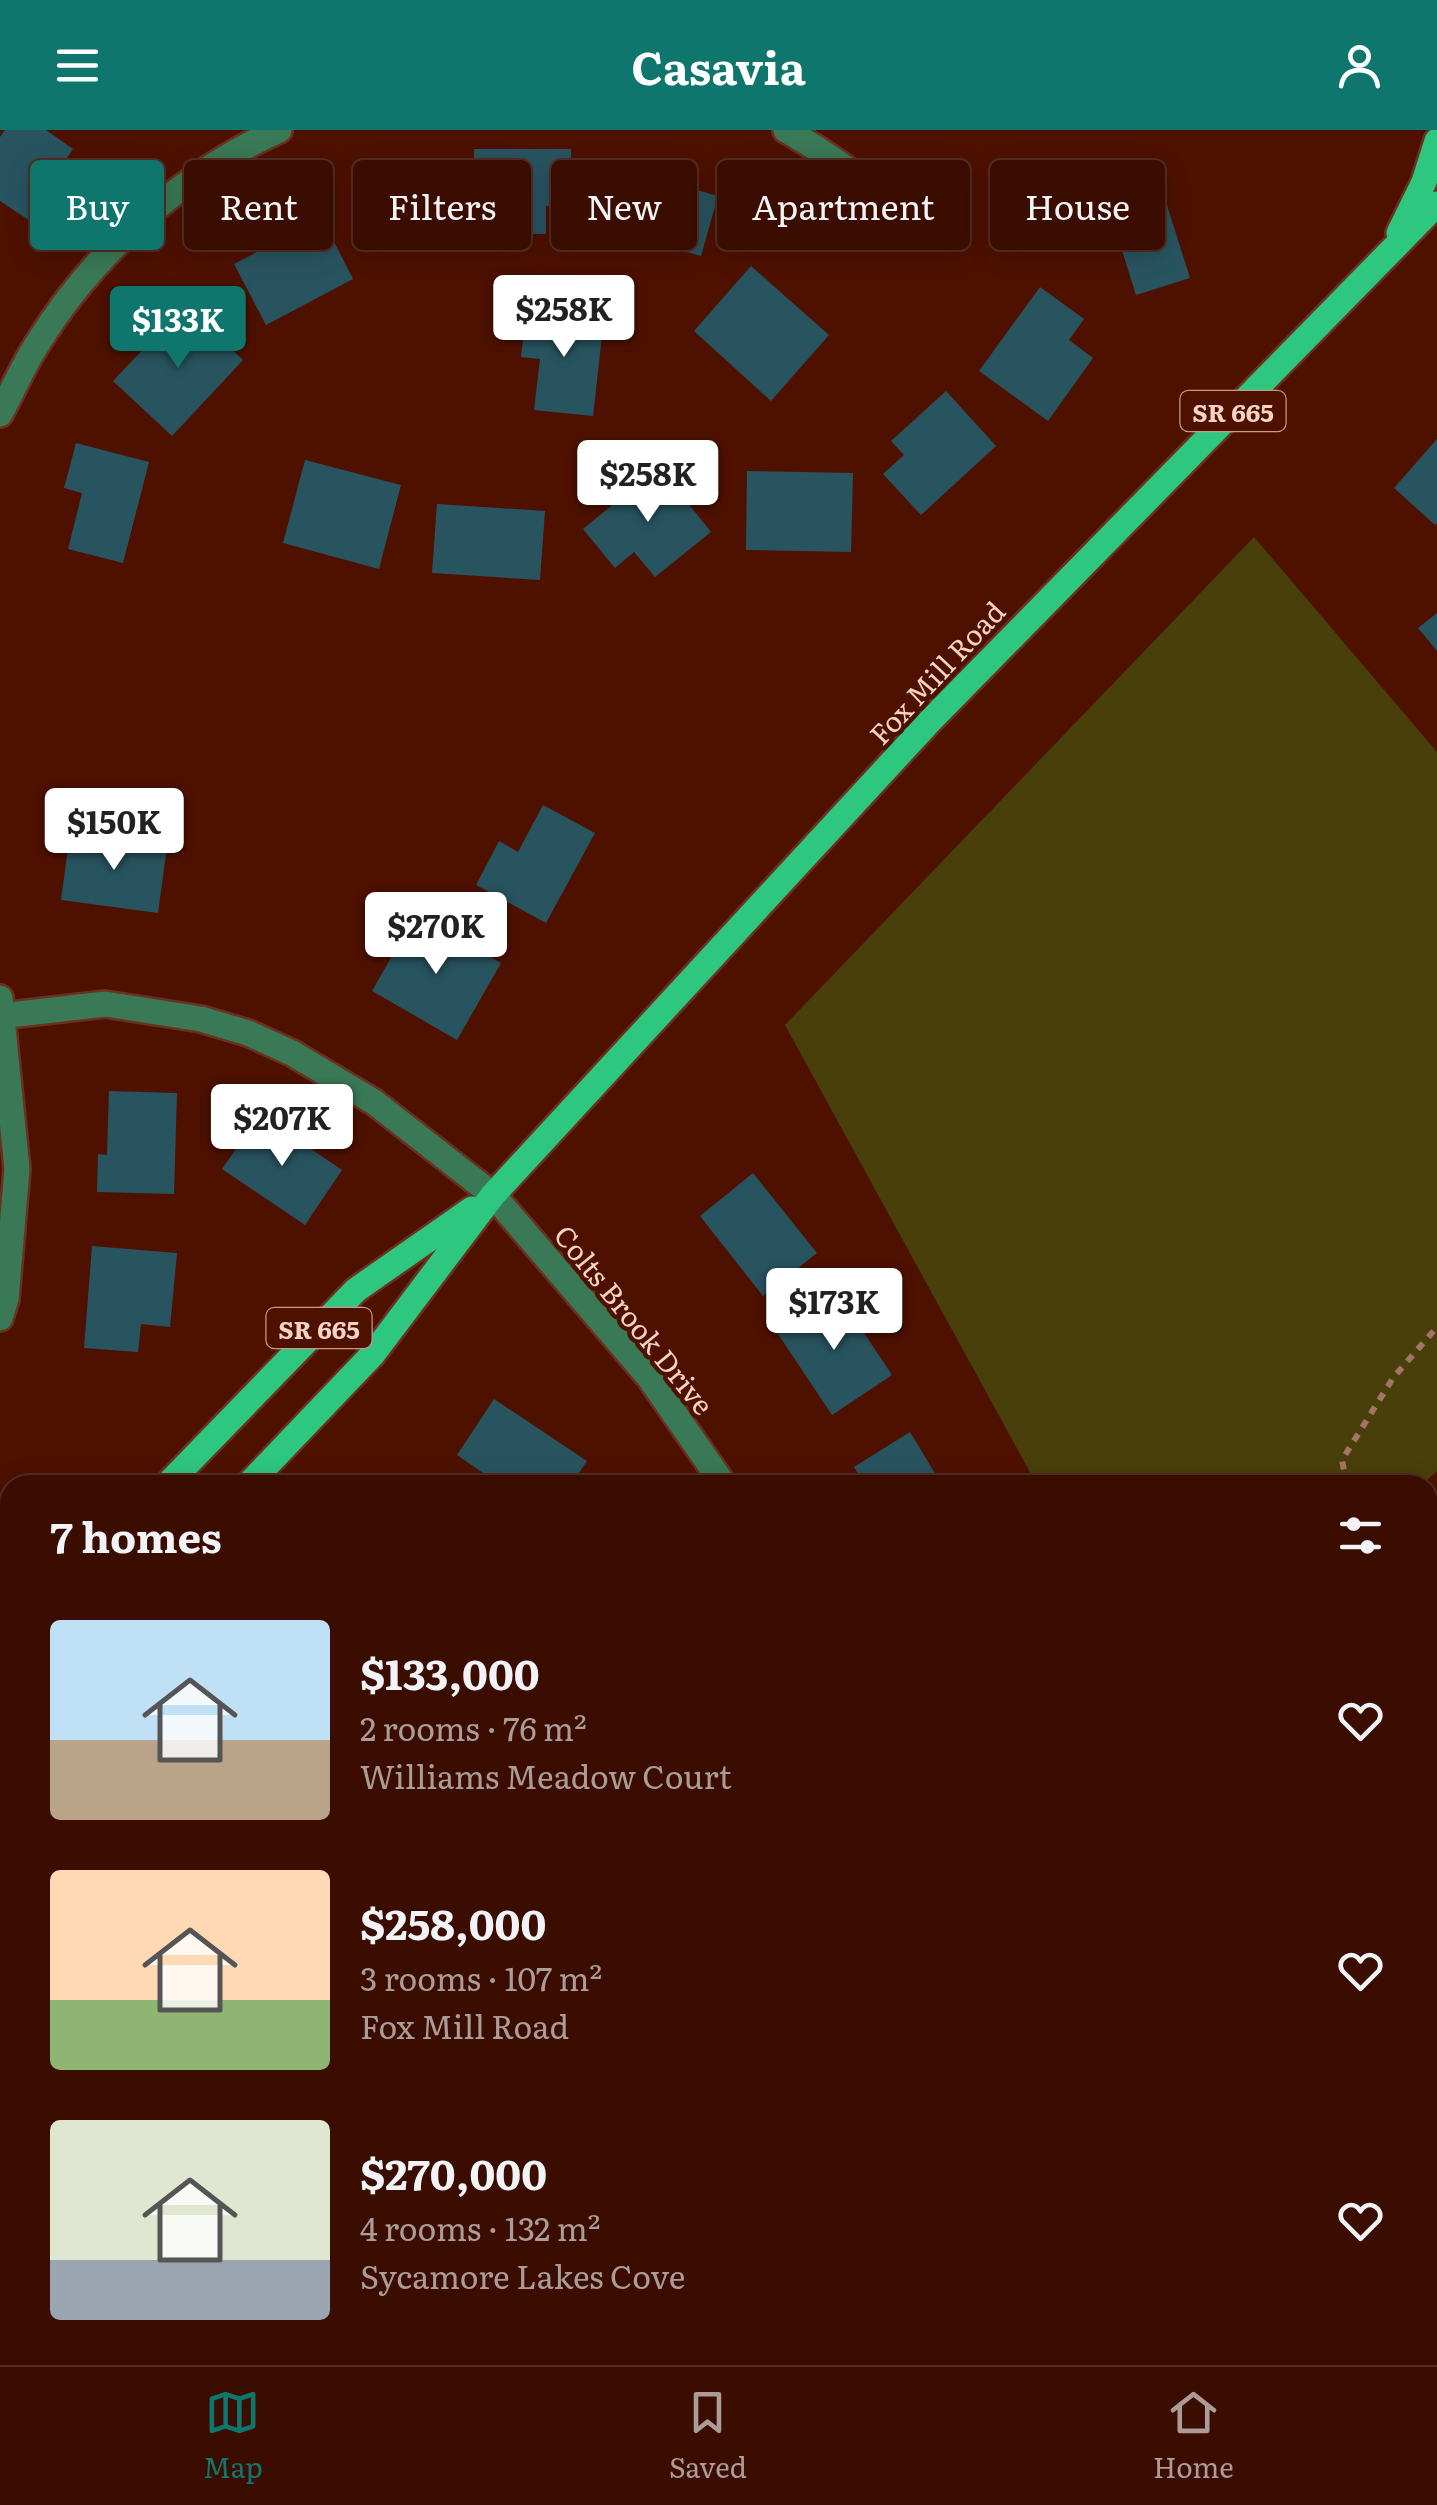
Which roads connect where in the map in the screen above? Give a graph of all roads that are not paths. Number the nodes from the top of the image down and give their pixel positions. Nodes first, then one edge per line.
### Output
1 (279, 130) edge
2 (786, 130) edge
3 (1437, 141) edge
4 (837, 160) edge
5 (1437, 204) edge
6 (1390, 252) junction
7 (0, 414) edge
8 (1, 1010) edge
9 (492, 1195) junction
10 (0, 1318) edge
11 (177, 1475) edge
12 (258, 1475) edge
13 (717, 1475) edge

1 - 7 street
2 - 4 street
3 - 6 main road
5 - 6 main road, Fox Mill Road / SR 665
6 - 9 main road, Fox Mill Road / SR 665
8 - 9 street, Colts Brook Drive
8 - 10 street
9 - 11 main road, Fox Mill Road / SR 665
9 - 12 main road, Fox Mill Road / SR 665
9 - 13 street, Colts Brook Drive

